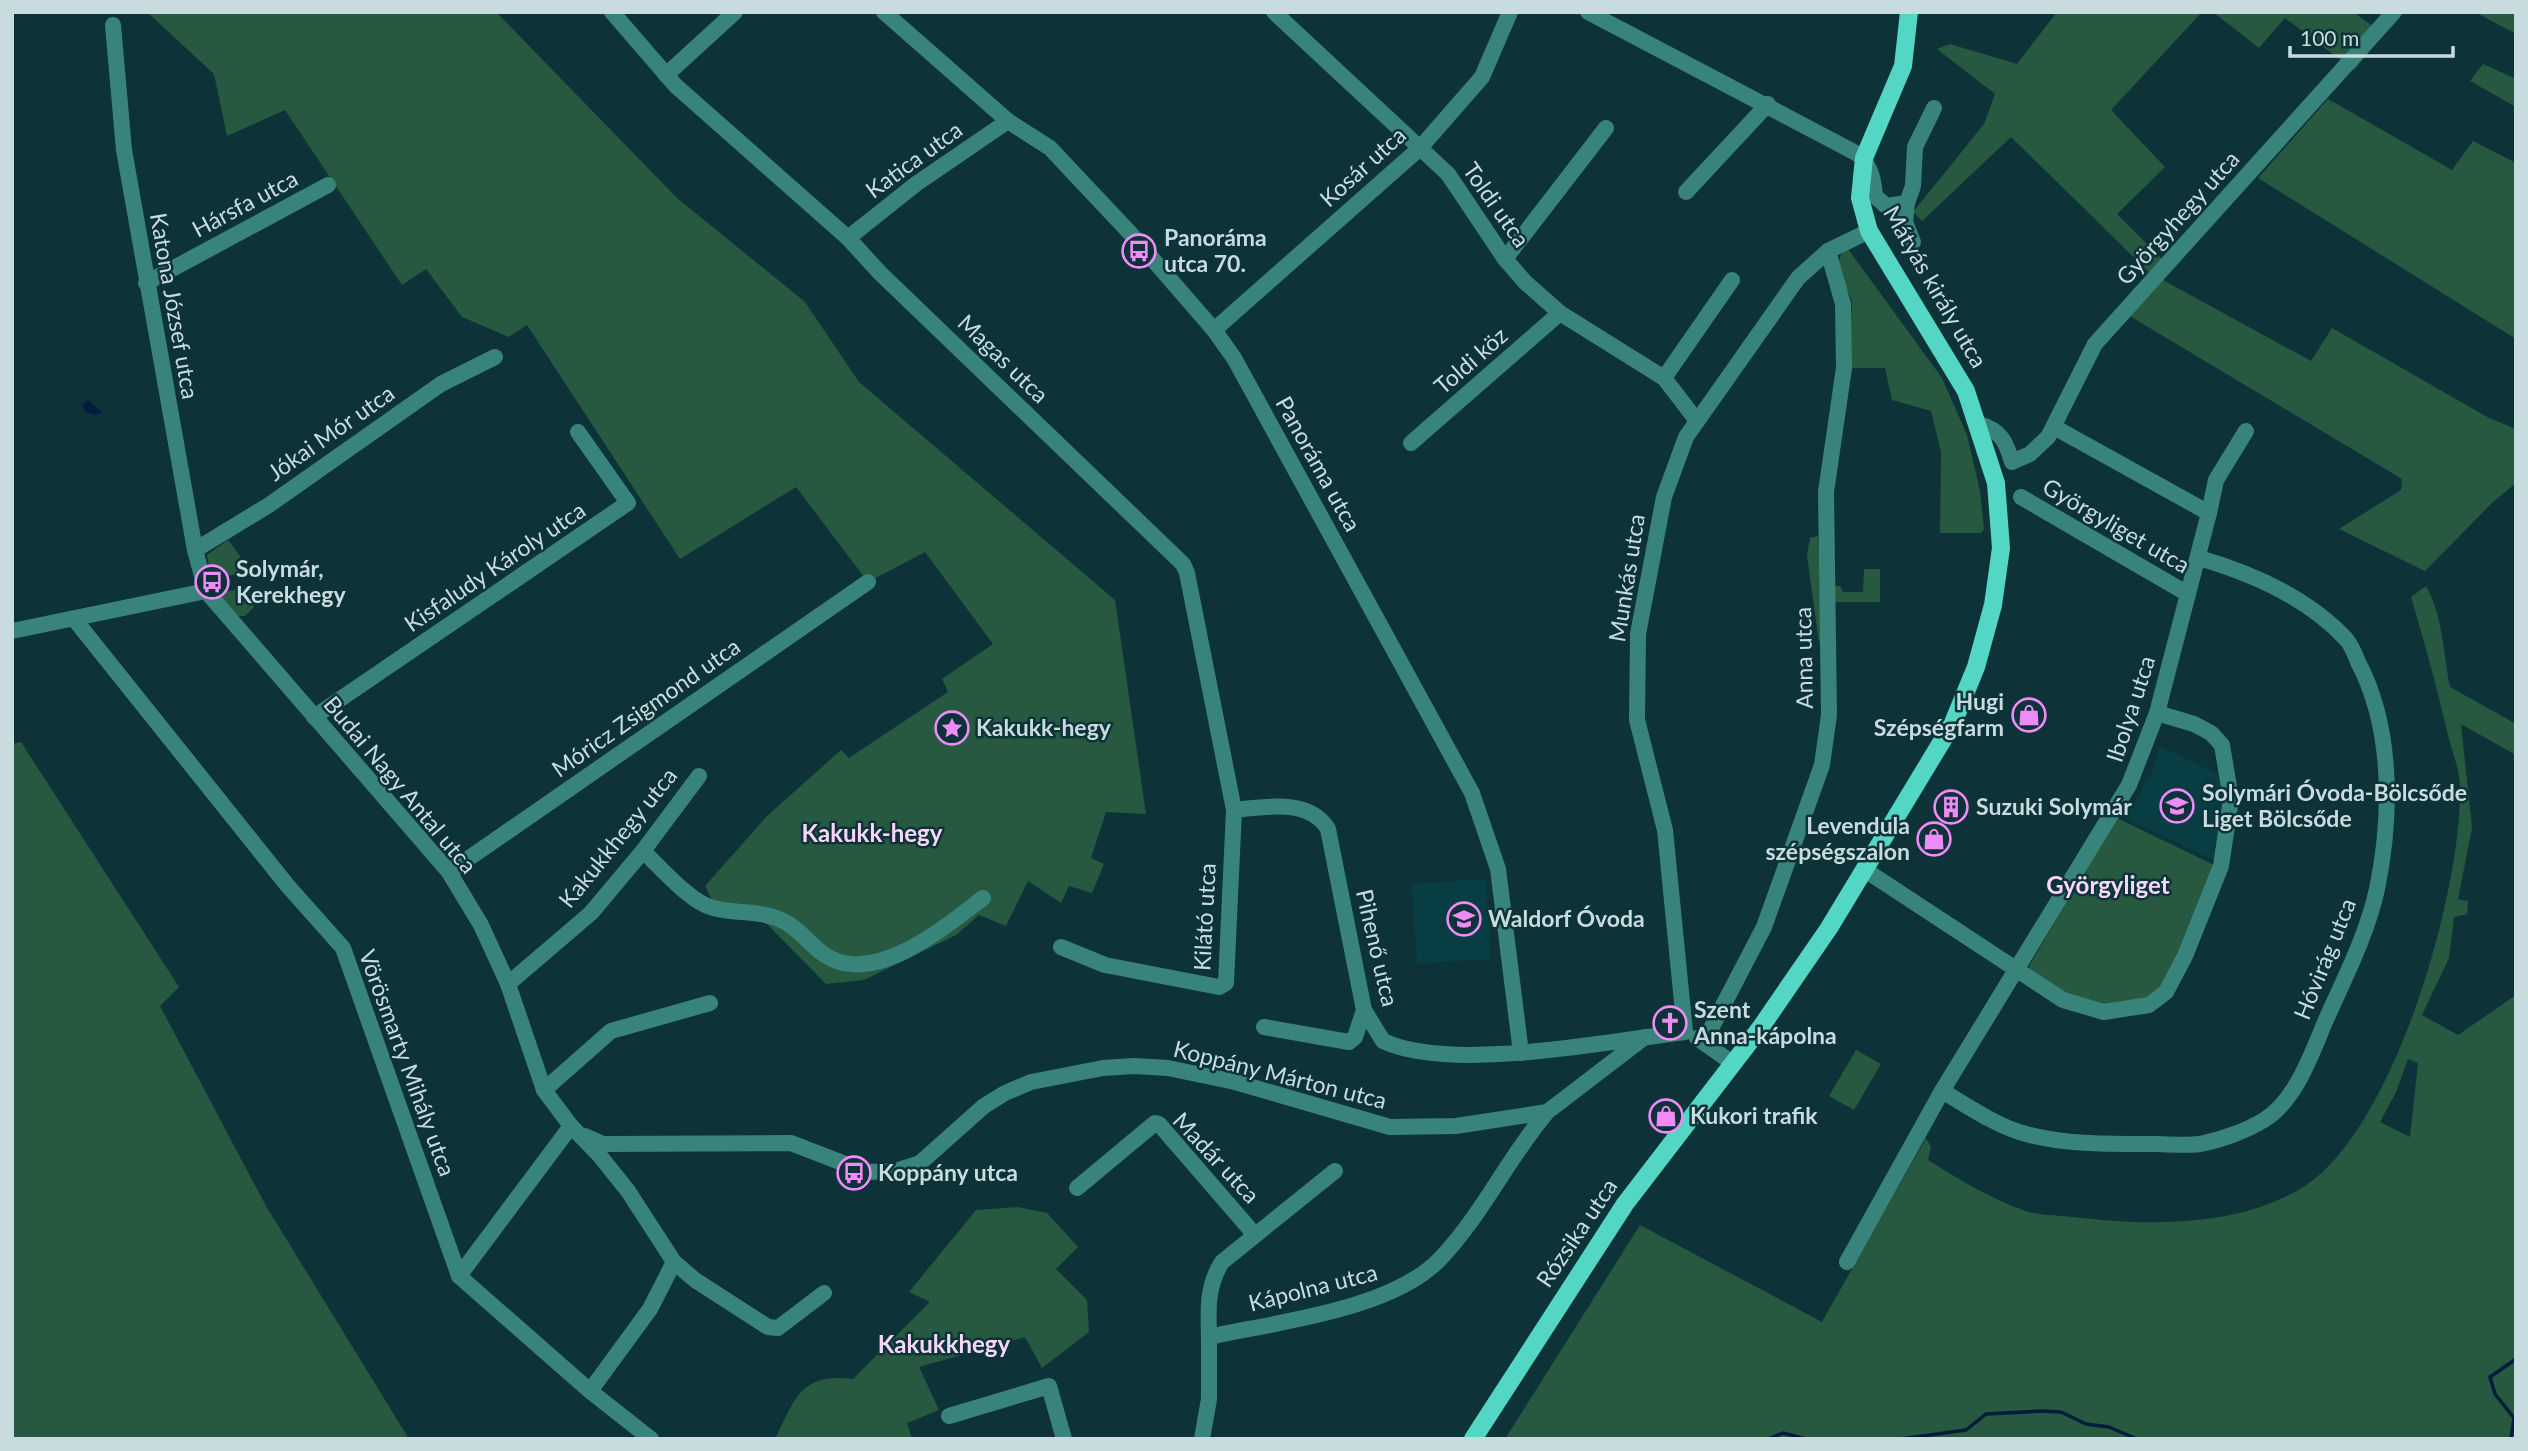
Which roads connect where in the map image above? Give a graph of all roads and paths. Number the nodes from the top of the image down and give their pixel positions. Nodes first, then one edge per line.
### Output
1 (612, 12) edge
2 (735, 12) edge
3 (884, 12) edge
4 (1274, 12) edge
5 (1510, 12) edge
6 (1588, 12) edge
7 (1909, 12) edge
8 (2394, 12) edge
9 (1607, 16) edge
10 (113, 25) dead end
11 (666, 75) junction
12 (1768, 104) junction
13 (1934, 108) dead end
14 (1008, 121) junction
15 (1606, 128) dead end
16 (1420, 148) junction
17 (1864, 158) junction
18 (328, 185) dead end
19 (1686, 192) dead end
20 (1907, 203) junction
21 (1869, 232) junction
22 (848, 238) junction
23 (1913, 242) dead end
24 (1828, 251) junction
25 (1505, 259) junction
26 (1732, 280) dead end
27 (146, 283) junction
28 (1560, 313) junction
29 (1214, 330) junction
30 (495, 357) dead end
31 (1664, 378) junction
32 (1697, 421) junction
33 (1979, 424) junction
34 (2054, 427) junction
35 (2246, 431) dead end
36 (578, 432) dead end
37 (1411, 443) dead end
38 (2021, 497) dead end
39 (2209, 513) junction
40 (195, 550) junction
41 (2199, 558) junction
42 (868, 582) dead end
43 (205, 592) junction
44 (2188, 594) junction
45 (75, 620) junction
46 (12, 631) edge
47 (2157, 713) junction
48 (314, 717) junction
49 (699, 776) dead end
50 (1234, 810) junction
51 (643, 851) junction
52 (1864, 870) junction
53 (449, 872) junction
54 (983, 898) dead end
55 (1061, 947) dead end
56 (2018, 971) junction
57 (508, 984) junction
58 (710, 1003) dead end
59 (1364, 1010) junction
60 (1264, 1027) dead end
61 (1685, 1032) junction
62 (1645, 1037) junction
63 (1704, 1042) junction
64 (1521, 1053) junction
65 (1734, 1064) junction
66 (544, 1090) junction
67 (1942, 1091) junction
68 (1547, 1112) junction
69 (575, 1130) junction
70 (1335, 1171) dead end
71 (1077, 1188) dead end
72 (1255, 1235) junction
73 (674, 1262) junction
74 (1847, 1262) dead end
75 (459, 1276) junction
76 (824, 1293) dead end
77 (1209, 1337) junction
78 (590, 1391) junction
79 (949, 1416) dead end
80 (651, 1439) edge
81 (1064, 1439) edge
82 (1202, 1439) edge
83 (1473, 1439) edge

1 - 11 street, Magas utca
2 - 11 street
3 - 14 street, Panoráma utca
4 - 16 street, Toldi utca
5 - 16 street, Kosár utca
6 - 9 street
7 - 17 main road, Mátyás király utca
8 - 34 street, Györgyhegy utca
9 - 12 street
10 - 27 street, Katona József utca
11 - 22 street, Magas utca
12 - 17 street
12 - 19 street
13 - 20 street
14 - 22 street, Katica utca
14 - 29 street, Panoráma utca
15 - 25 street
16 - 25 street, Toldi utca
16 - 29 street, Kosár utca
17 - 20 street
17 - 21 main road, Mátyás király utca
18 - 27 street, Hársfa utca
20 - 23 street
21 - 24 street, Munkás utca
21 - 33 main road, Mátyás király utca
22 - 50 street, Magas utca
24 - 32 street, Munkás utca
24 - 63 street, Anna utca
25 - 28 street, Toldi utca
26 - 31 street
27 - 40 street, Katona József utca
28 - 31 street, Toldi utca
28 - 37 street, Toldi köz
29 - 64 street, Panoráma utca
30 - 40 street, Jókai Mór utca
31 - 32 street, Toldi utca
32 - 61 street, Munkás utca
33 - 34 street, Györgyhegy utca
33 - 52 main road, Mátyás király utca
34 - 39 street
35 - 39 street
36 - 48 street, Kisfaludy Károly utca
38 - 44 street, Györgyliget utca
39 - 41 street, Györgyliget utca
40 - 43 street, Katona József utca
41 - 44 street, Ibolya utca
41 - 67 street, Hóvirág utca
42 - 53 street, Móricz Zsigmond utca
43 - 45 street
43 - 48 street, Budai Nagy Antal utca
44 - 47 street, Ibolya utca
45 - 46 street
45 - 75 street, Vörösmarty Mihály utca
47 - 56 street, Ibolya utca
47 - 56 street
48 - 53 street, Budai Nagy Antal utca
49 - 51 street, Kakukkhegy utca
50 - 55 street, Kilátó utca
50 - 59 street, Pihenő utca
51 - 54 street
51 - 57 street, Kakukkhegy utca
52 - 56 street
52 - 65 main road, Mátyás király utca
53 - 57 street, Budai Nagy Antal utca
56 - 67 street, Ibolya utca
57 - 66 street, Budai Nagy Antal utca
58 - 66 street
59 - 60 street
59 - 64 street, Pihenő utca
61 - 62 street, Pihenő utca
61 - 63 street
62 - 64 street, Pihenő utca
62 - 68 street, Koppány Márton utca
63 - 65 street
65 - 83 main road, Rózsika utca
66 - 69 street, Budai Nagy Antal utca
67 - 74 street, Ibolya utca
68 - 69 street, Koppány Márton utca
68 - 77 street, Kápolna utca
69 - 73 street, Budai Nagy Antal utca
69 - 75 street
70 - 72 street
71 - 72 street, Madár utca
72 - 77 street
73 - 76 street, Budai Nagy Antal utca
73 - 78 street
75 - 78 street, Vörösmarty Mihály utca
77 - 82 street
78 - 80 street, Vörösmarty Mihály utca
79 - 81 street

